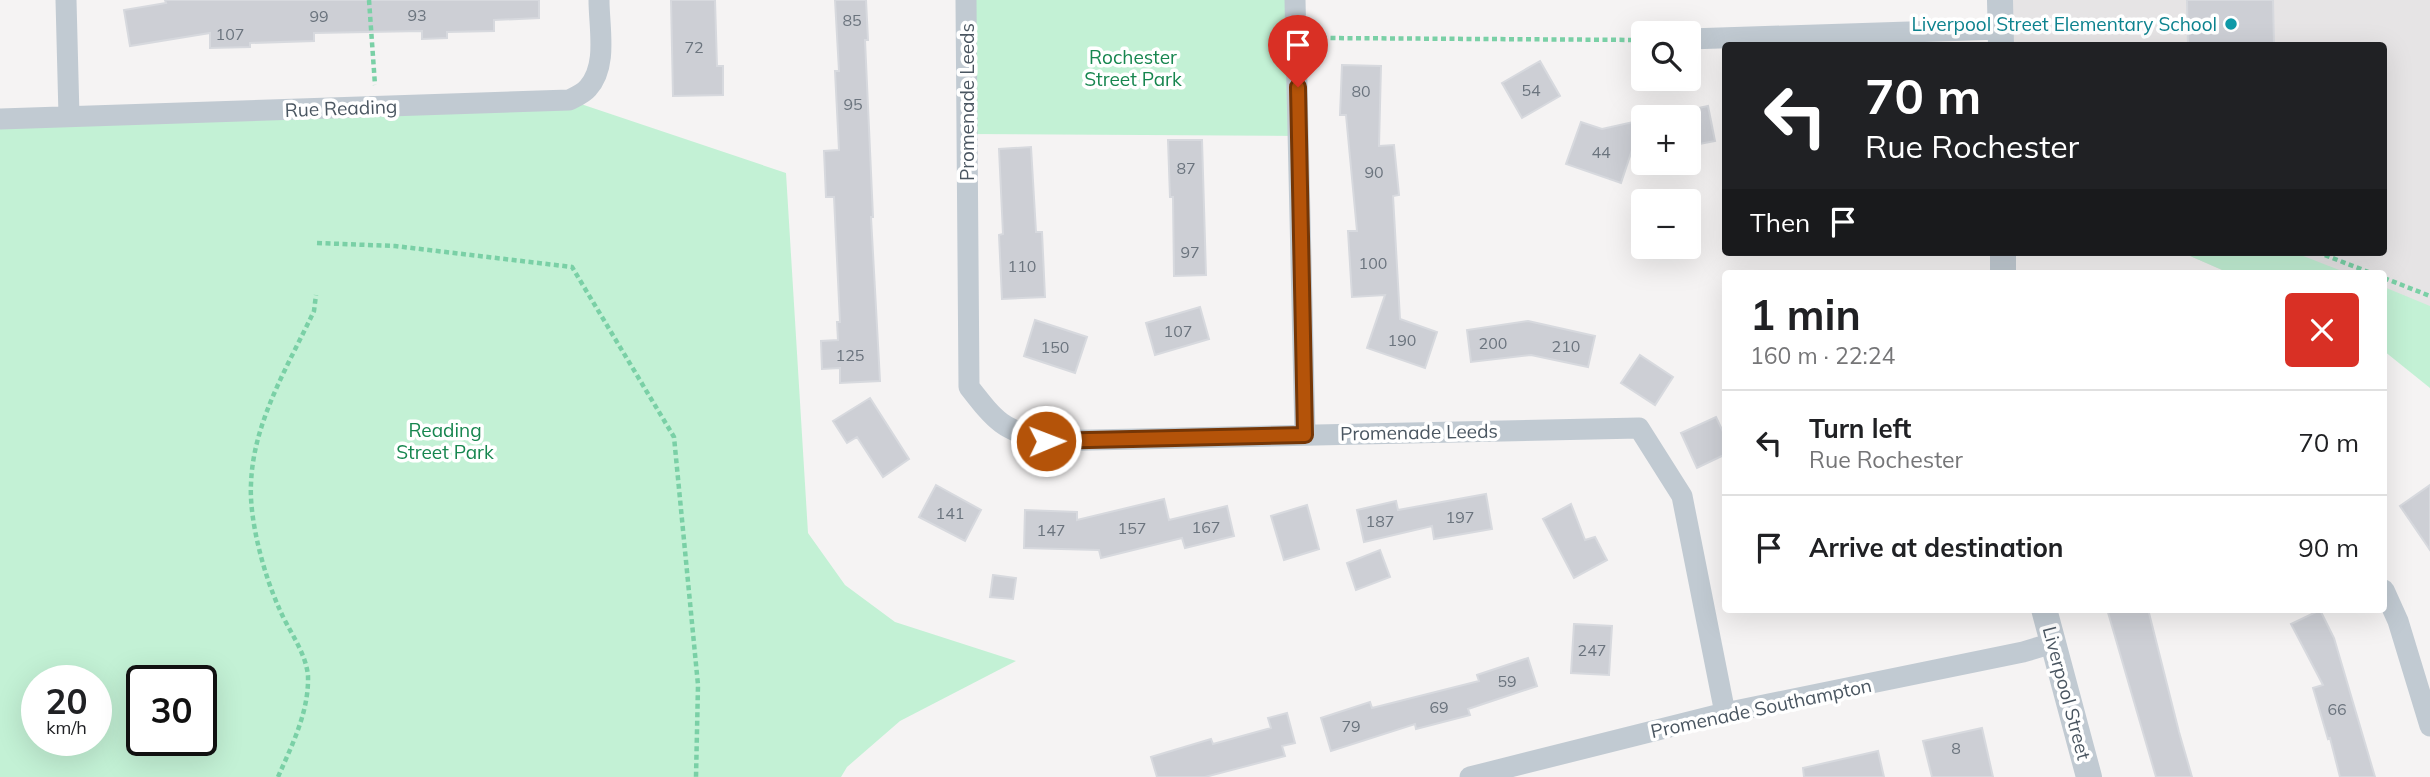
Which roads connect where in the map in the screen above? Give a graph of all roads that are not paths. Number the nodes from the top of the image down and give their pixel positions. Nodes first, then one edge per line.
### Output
1 (66, 0) edge
2 (598, 0) edge
3 (966, 0) edge
4 (1295, 0) edge
5 (2000, 0) edge
6 (2001, 37) edge
7 (1701, 39) edge
8 (69, 116) junction
9 (0, 119) edge
10 (1305, 435) junction
11 (2387, 597) edge
12 (2045, 613) edge
13 (2053, 643) junction
14 (2426, 694) edge
15 (1725, 713) junction
16 (2430, 726) edge
17 (1471, 777) edge
18 (2089, 777) edge

1 - 8 street
2 - 8 street, Rue Reading
3 - 10 street, Promenade Leeds
4 - 10 street
5 - 6 street
6 - 7 street
8 - 9 street, Rue Reading
10 - 15 street, Promenade Leeds
11 - 14 street
12 - 13 street, Liverpool Street
13 - 15 street, Promenade Southampton
13 - 18 street, Liverpool Street
14 - 16 street
15 - 17 street, Promenade Southampton

